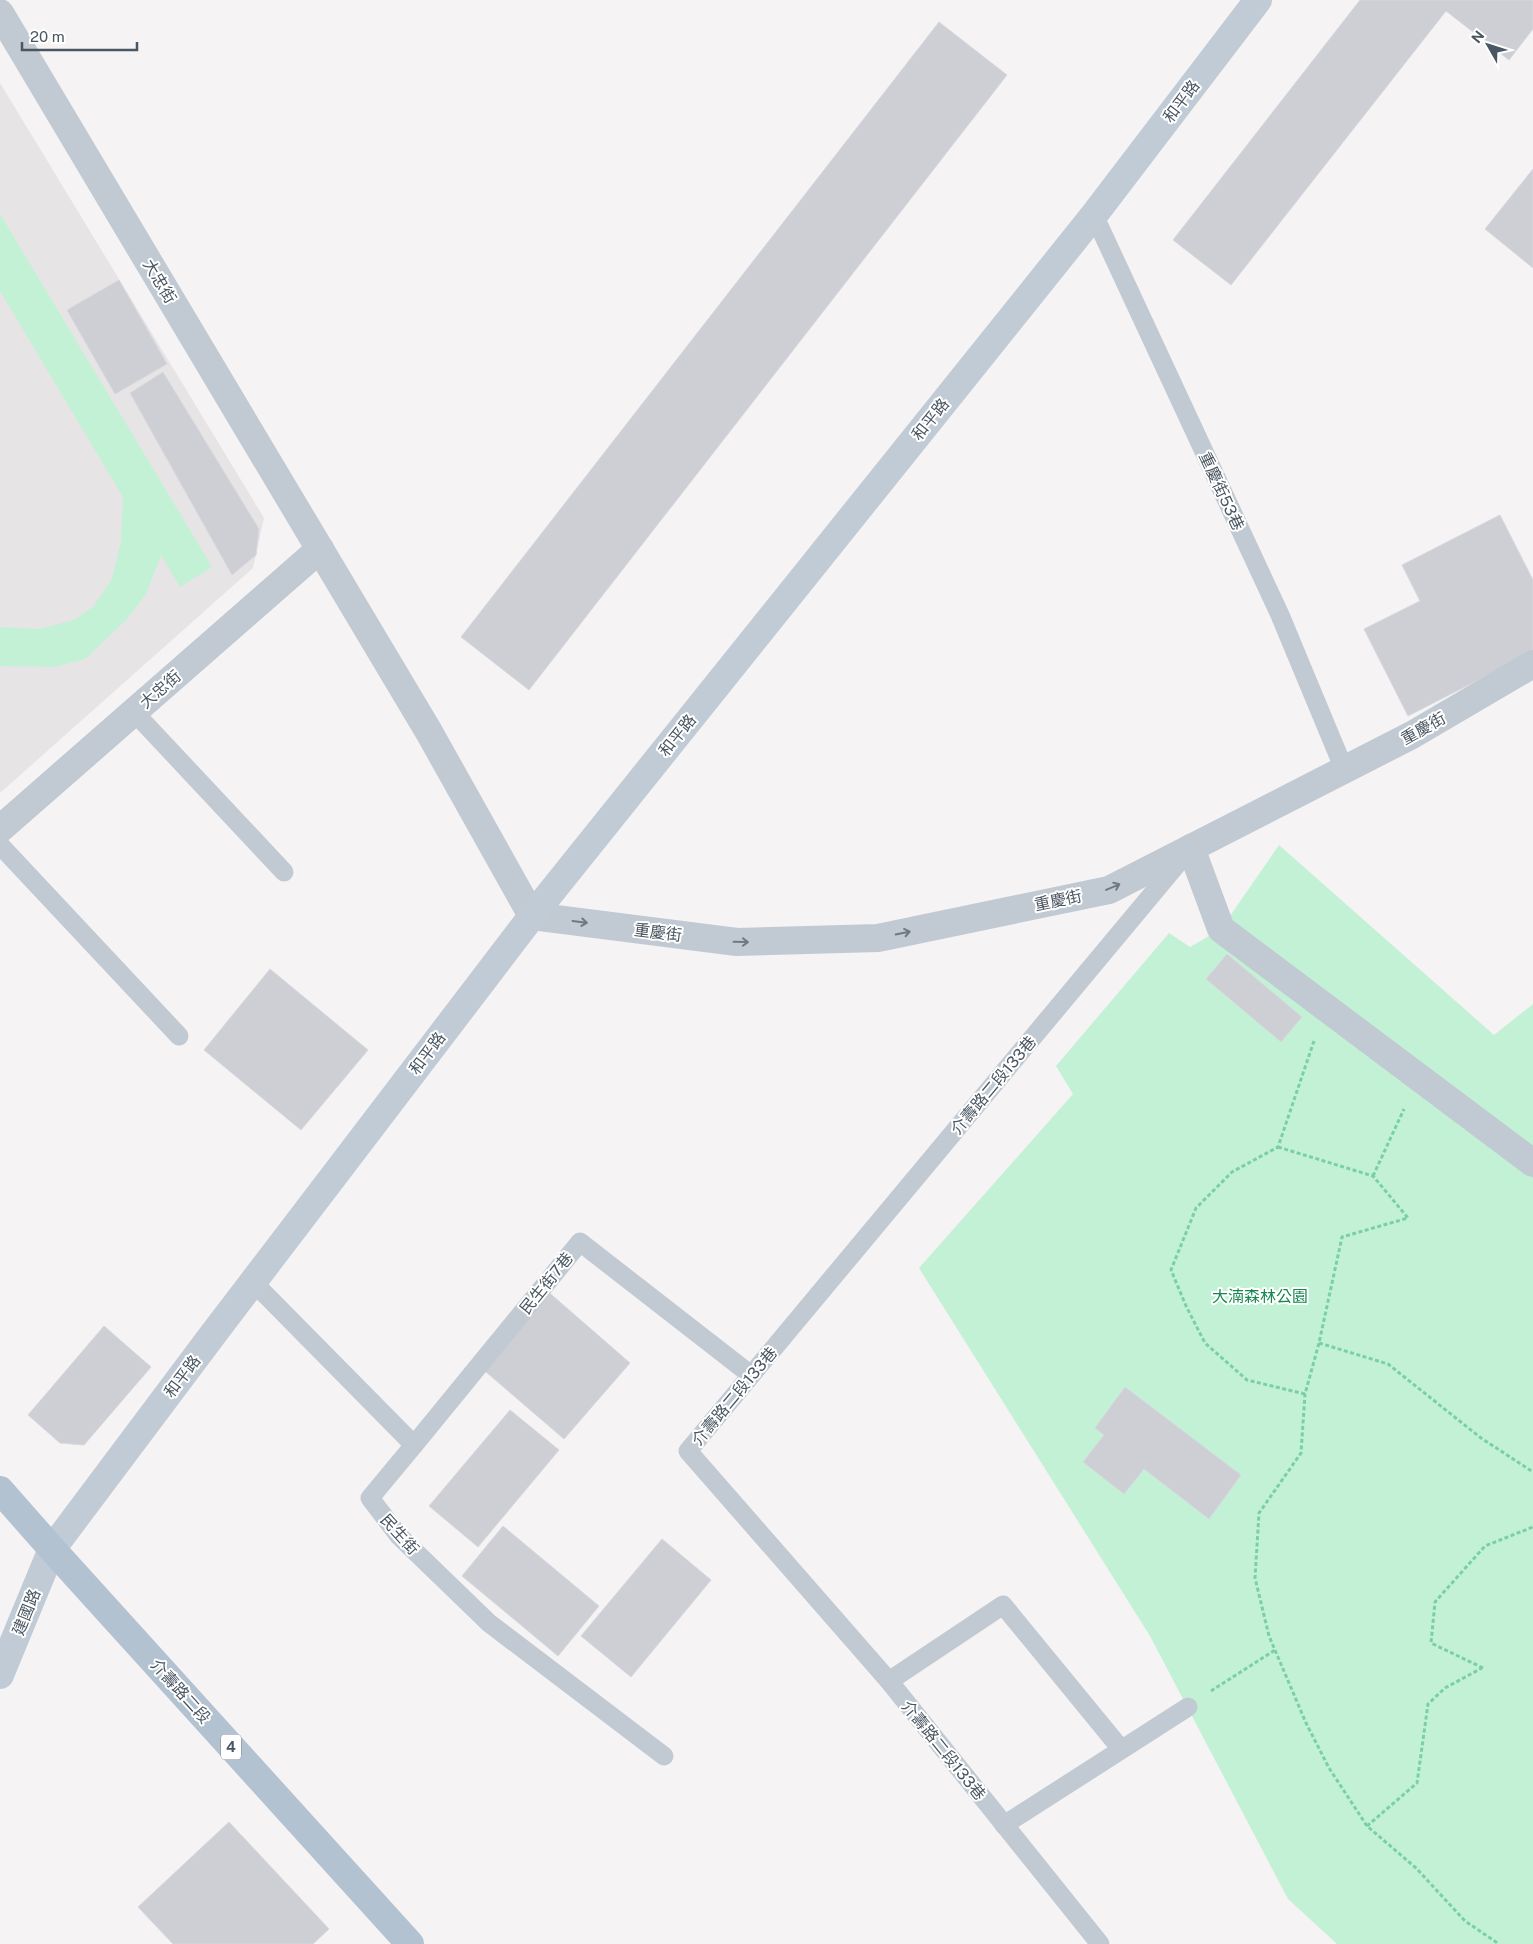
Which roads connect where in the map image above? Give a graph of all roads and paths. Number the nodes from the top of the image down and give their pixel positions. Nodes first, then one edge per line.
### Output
1 (1258, 0) edge
2 (0, 13) edge
3 (1094, 215) junction
4 (320, 549) junction
5 (1531, 669) edge
6 (134, 712) junction
7 (1344, 769) junction
8 (0, 829) edge
9 (0, 845) edge
10 (1191, 848) junction
11 (284, 872) dead end
12 (532, 916) junction
13 (1326, 1007) junction
14 (179, 1036) dead end
15 (1418, 1077) junction
16 (1278, 1147) junction
17 (1533, 1163) edge
18 (1373, 1176) junction
19 (253, 1282) junction
20 (1319, 1343) junction
21 (751, 1375) junction
22 (1305, 1394) junction
23 (414, 1446) junction
24 (1533, 1472) edge
25 (0, 1490) edge
26 (1533, 1526) edge
27 (52, 1549) junction
28 (1275, 1650) junction
29 (0, 1675) edge
30 (889, 1681) junction
31 (1188, 1707) joint
32 (1121, 1749) junction
33 (664, 1756) dead end
34 (1004, 1825) junction
35 (1366, 1826) junction
36 (410, 1944) edge
37 (1100, 1944) edge
38 (1499, 1944) edge

1 - 3 street, 和平路
2 - 4 street, 大忠街
3 - 7 lane, 重慶街53巷
3 - 12 street, 和平路
4 - 6 street, 大忠街
4 - 12 street, 大忠街
5 - 7 street, 重慶街
6 - 8 street, 大忠街
6 - 11 lane
7 - 10 street, 重慶街
9 - 14 lane
12 -> 10 street, 重慶街
10 - 13 street
10 - 21 lane, 介壽路二段133巷
12 - 19 street, 和平路
13 - 15 street
13 - 16 path
15 - 17 street
15 - 18 path
16 - 18 path
16 - 22 path
18 - 20 path
19 - 23 lane
19 - 27 street, 和平路
20 - 22 path
20 - 24 path
21 - 23 lane, 民生街7巷
21 - 30 lane, 介壽路二段133巷
22 - 28 path
23 - 33 lane, 民生街
25 - 27 main road, 4
26 - 35 path
27 - 29 street, 建國路
27 - 36 main road, 介壽路二段 / 4
28 - 31 path
28 - 35 path
30 - 32 lane
30 - 34 lane, 介壽路二段133巷
31 - 32 lane
32 - 34 lane
34 - 37 lane, 介壽路二段133巷
35 - 38 path

